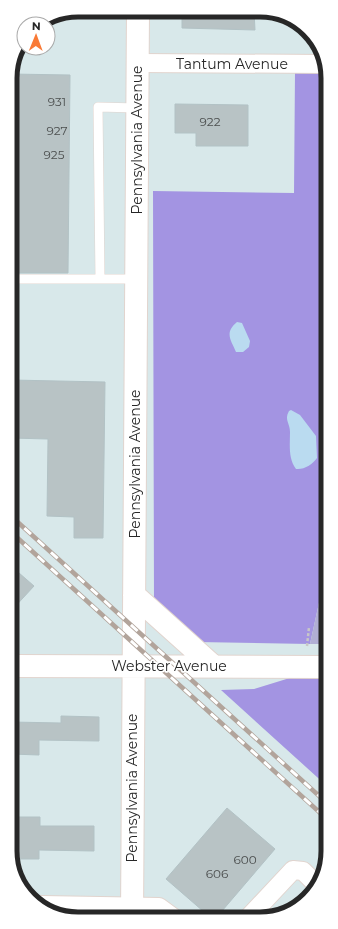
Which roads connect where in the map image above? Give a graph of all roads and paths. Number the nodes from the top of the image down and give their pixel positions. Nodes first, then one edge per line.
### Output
1 (138, 17) edge
2 (137, 63) junction
3 (319, 64) edge
4 (137, 108) junction
5 (17, 279) edge
6 (100, 279) junction
7 (136, 279) junction
8 (134, 595) junction
9 (309, 627) dead end
10 (307, 650) dead end
11 (17, 666) edge
12 (133, 666) junction
13 (213, 666) junction
14 (321, 667) edge
15 (313, 881) edge
16 (51, 906) edge
17 (132, 912) edge
18 (166, 912) edge
19 (254, 912) edge

1 - 2 street, Pennsylvania Avenue
2 - 3 street, Tantum Avenue
2 - 4 street, Pennsylvania Avenue
4 - 6 lane
4 - 7 street, Pennsylvania Avenue
5 - 6 lane
6 - 7 lane
7 - 8 street, Pennsylvania Avenue
8 - 12 street, Pennsylvania Avenue
8 - 13 street
9 - 10 path
11 - 12 street, Webster Avenue
12 - 13 street, Webster Avenue
12 - 17 street, Pennsylvania Avenue
13 - 14 street, Webster Avenue
15 - 19 street
16 - 17 street
17 - 18 street

